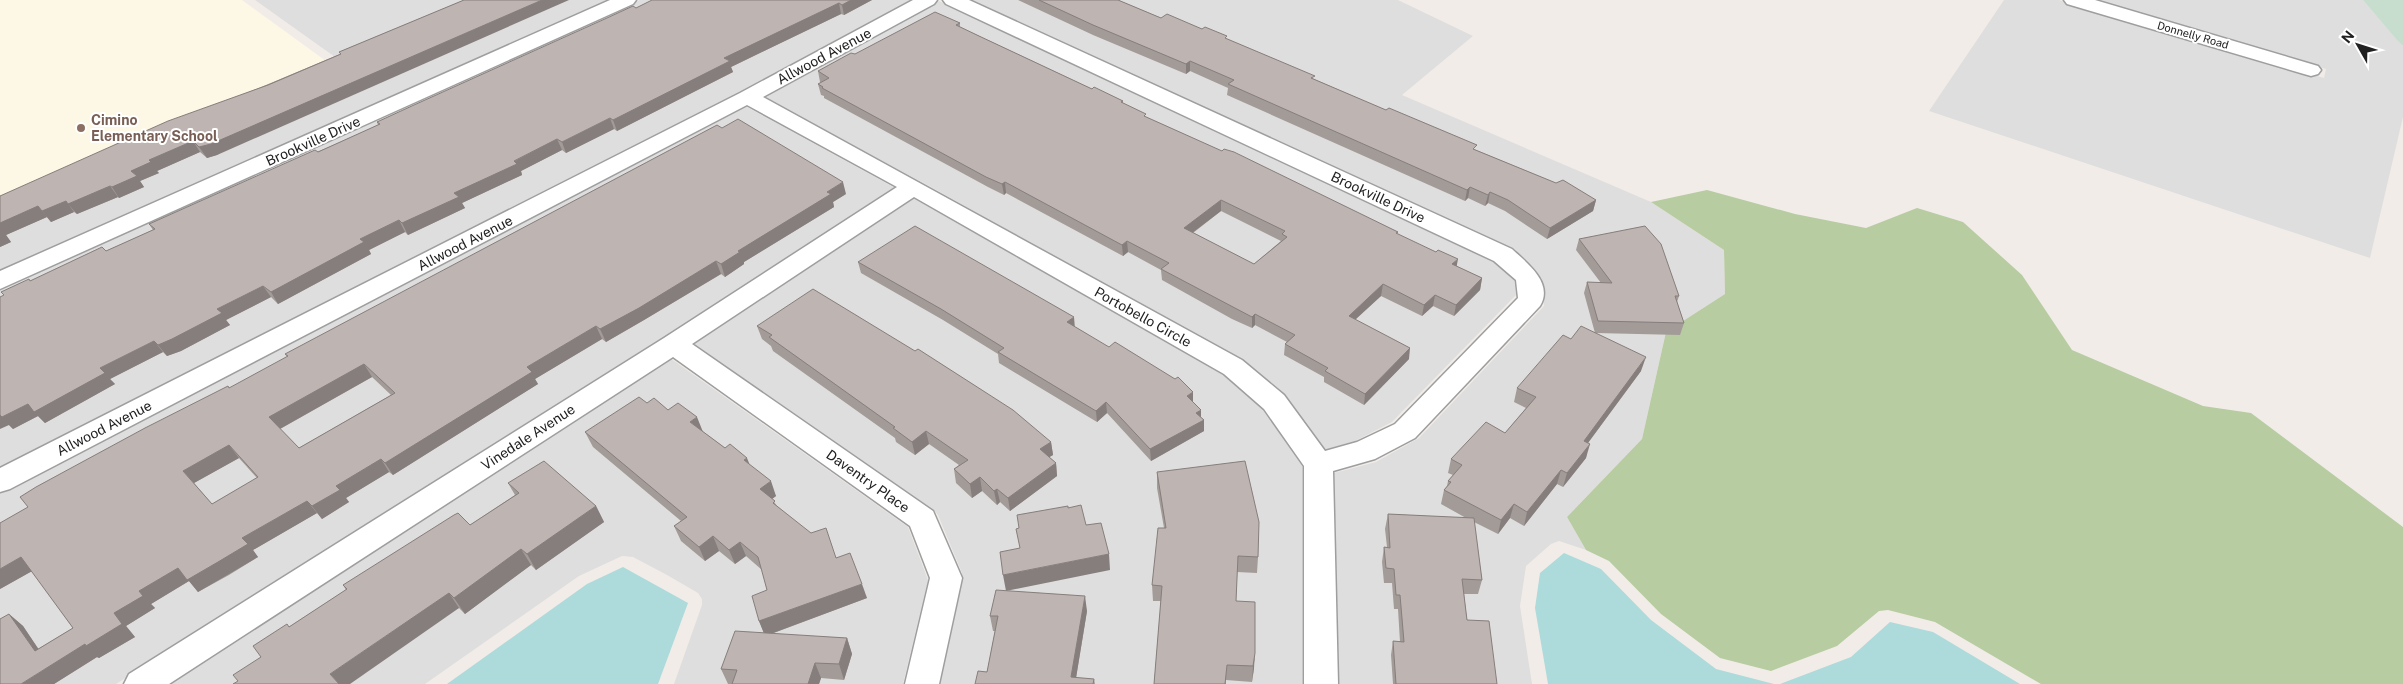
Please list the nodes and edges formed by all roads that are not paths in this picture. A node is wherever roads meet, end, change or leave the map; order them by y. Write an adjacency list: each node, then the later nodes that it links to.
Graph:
1 (626, 0): 8 (street, Brookville Drive)
2 (927, 0): 6 (street, Allwood Avenue)
3 (953, 0): 10 (street, Brookville Drive)
4 (2074, 0): 5 (street, Donnelly Road)
5 (2312, 70)
6 (747, 98): 7 (street, Portobello Circle); 11 (street, Allwood Avenue)
7 (913, 187): 9 (street, Vinedale Avenue); 10 (street, Portobello Circle)
8 (0, 282)
9 (673, 344): 12 (street, Vinedale Avenue); 13 (street, Daventry Place)
10 (1318, 464): 14 (street)
11 (0, 482)
12 (141, 684)
13 (922, 684)
14 (1321, 684)

